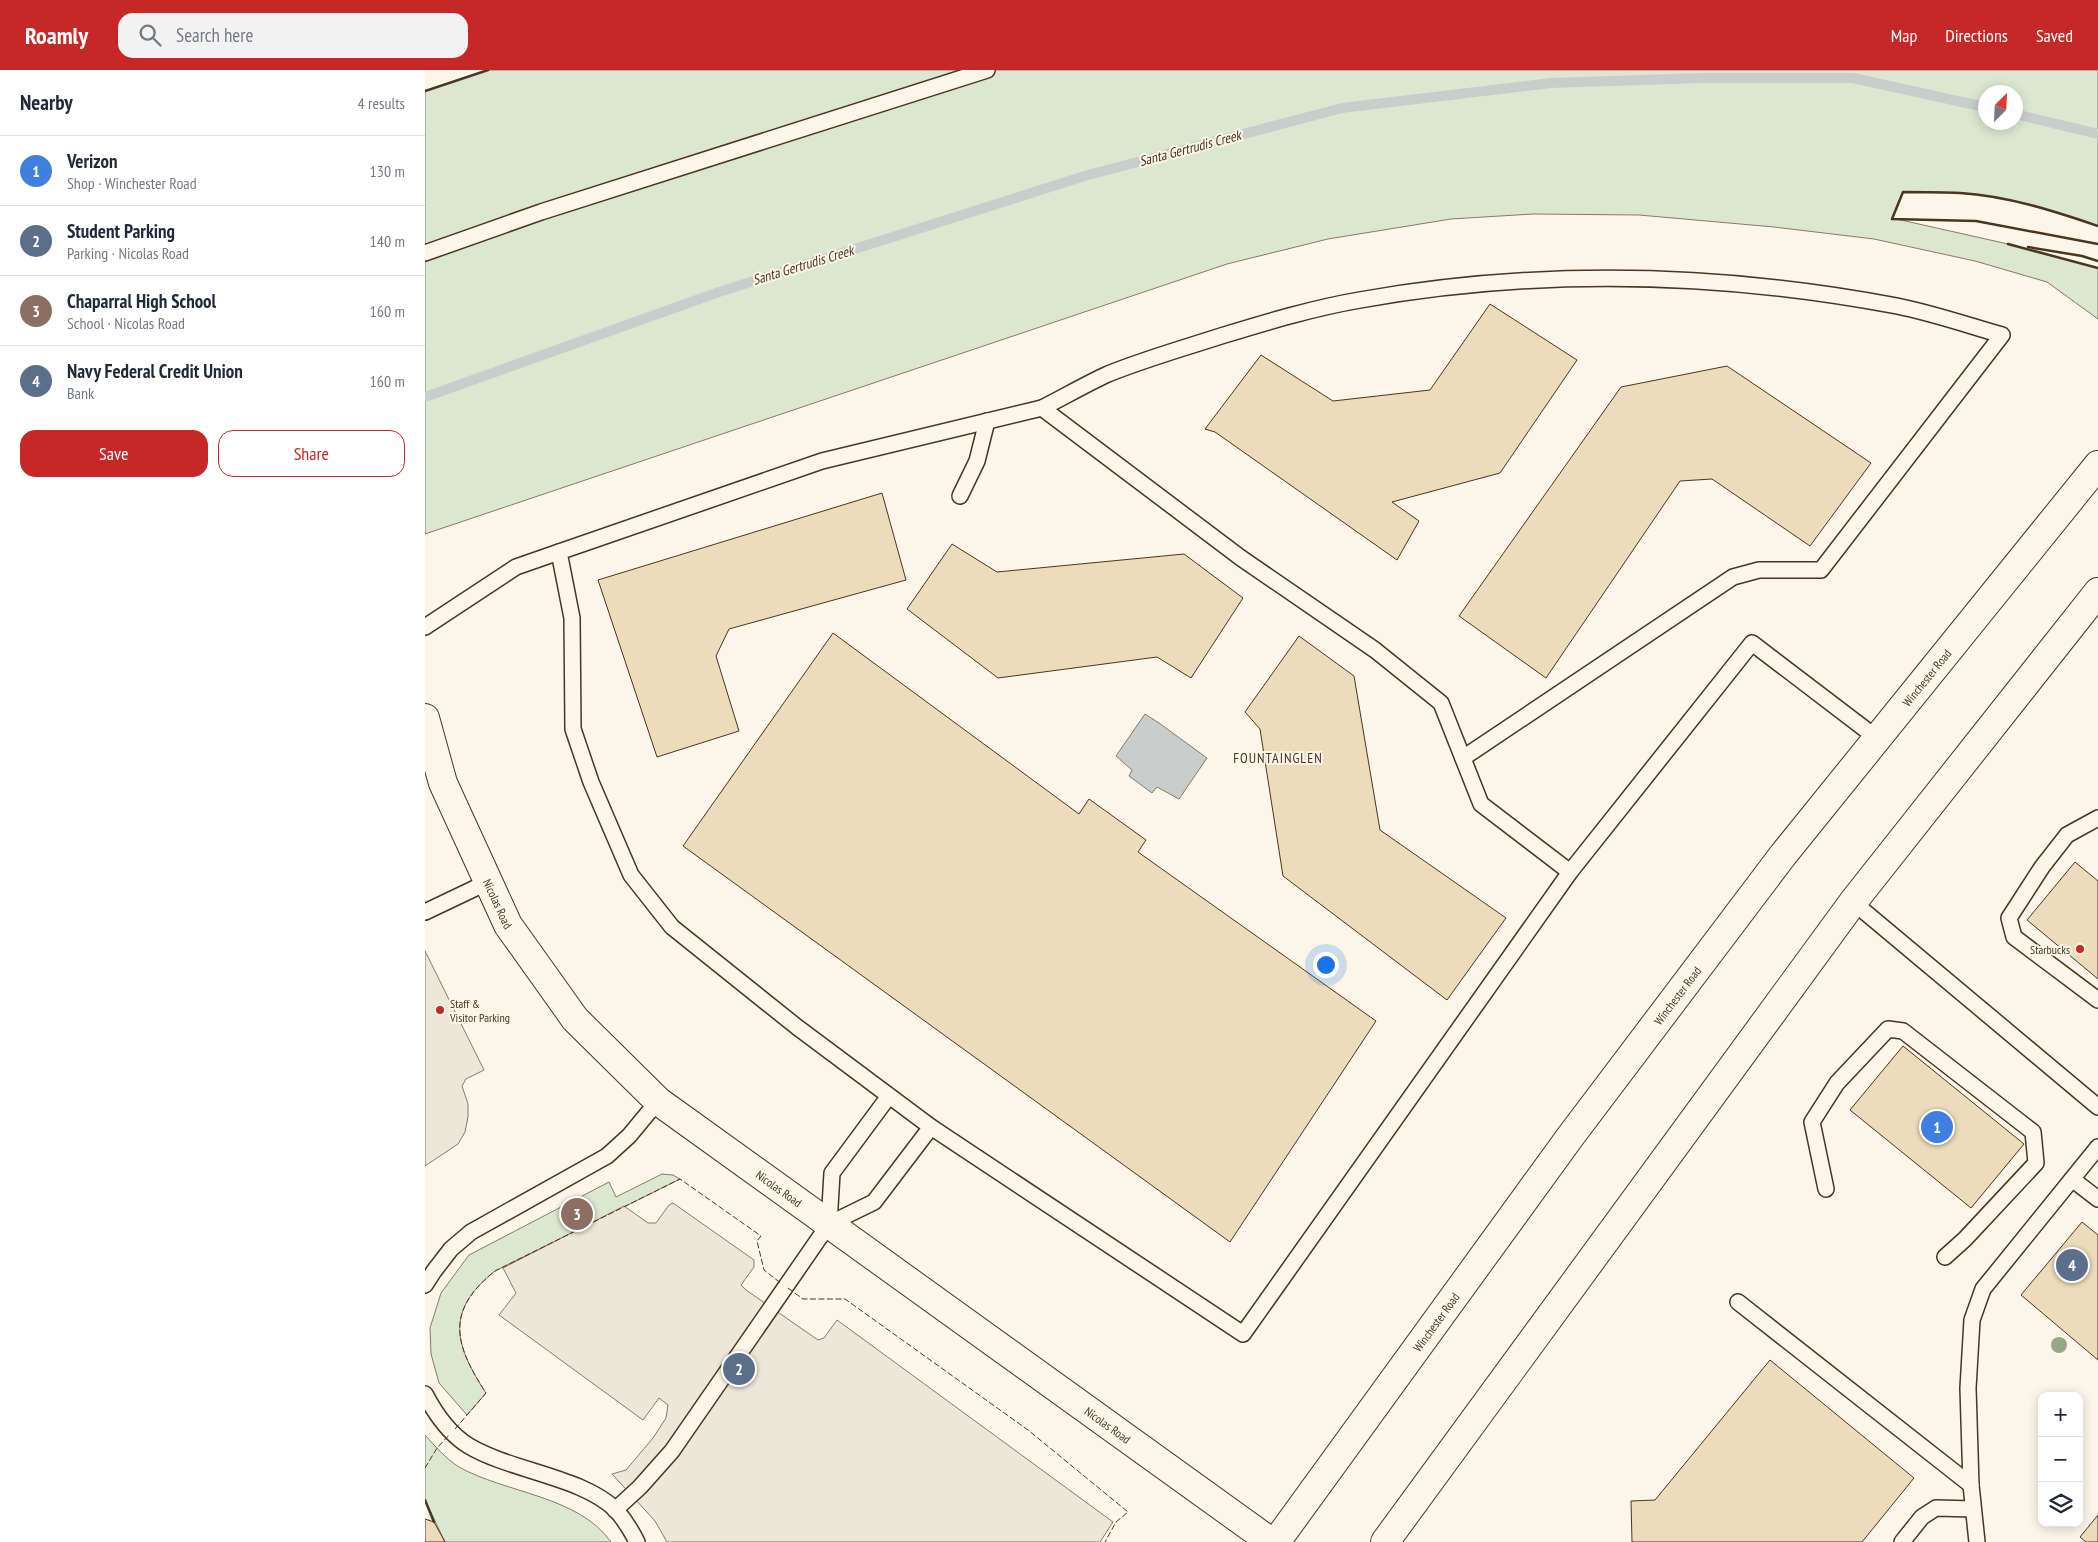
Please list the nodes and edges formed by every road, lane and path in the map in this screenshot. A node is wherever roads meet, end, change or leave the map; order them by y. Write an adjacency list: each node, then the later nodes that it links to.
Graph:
1 (987, 70): 2 (lane)
2 (425, 253)
3 (1042, 408): 4 (lane); 12 (lane); 12 (lane)
4 (987, 421): 6 (lane); 7 (lane)
5 (2098, 465): 11 (main road, Winchester Road)
6 (960, 496)
7 (559, 552): 9 (lane); 19 (lane)
8 (2098, 592): 16 (main road)
9 (425, 627)
10 (425, 718): 15 (main road, Nicolas Road)
11 (1878, 739): 14 (lane); 37 (main road, Winchester Road)
12 (1463, 758): 14 (lane)
13 (2098, 818): 18 (lane)
14 (1570, 872): 22 (lane)
15 (488, 882): 17 (lane); 20 (main road, Nicolas Road)
16 (1853, 902): 21 (lane); 38 (main road)
17 (425, 912)
18 (2098, 1000)
19 (889, 1096): 22 (lane); 27 (lane)
20 (658, 1101): 27 (main road, Nicolas Road); 29 (lane)
21 (2098, 1107)
22 (931, 1127): 27 (lane)
23 (2098, 1147): 24 (lane)
24 (2072, 1179): 26 (lane); 32 (lane)
25 (1826, 1189): 28 (lane)
26 (2098, 1200)
27 (829, 1224): 34 (lane); 36 (main road, Nicolas Road)
28 (1945, 1257)
29 (425, 1285)
30 (1737, 1302): 32 (lane)
31 (425, 1394): 34 (lane)
32 (1971, 1485): 33 (lane)
33 (1973, 1509): 39 (lane); 40 (lane)
34 (615, 1510): 35 (lane)
35 (637, 1542)
36 (1271, 1542)
37 (1276, 1542)
38 (1385, 1542)
39 (1902, 1542)
40 (1977, 1542)

